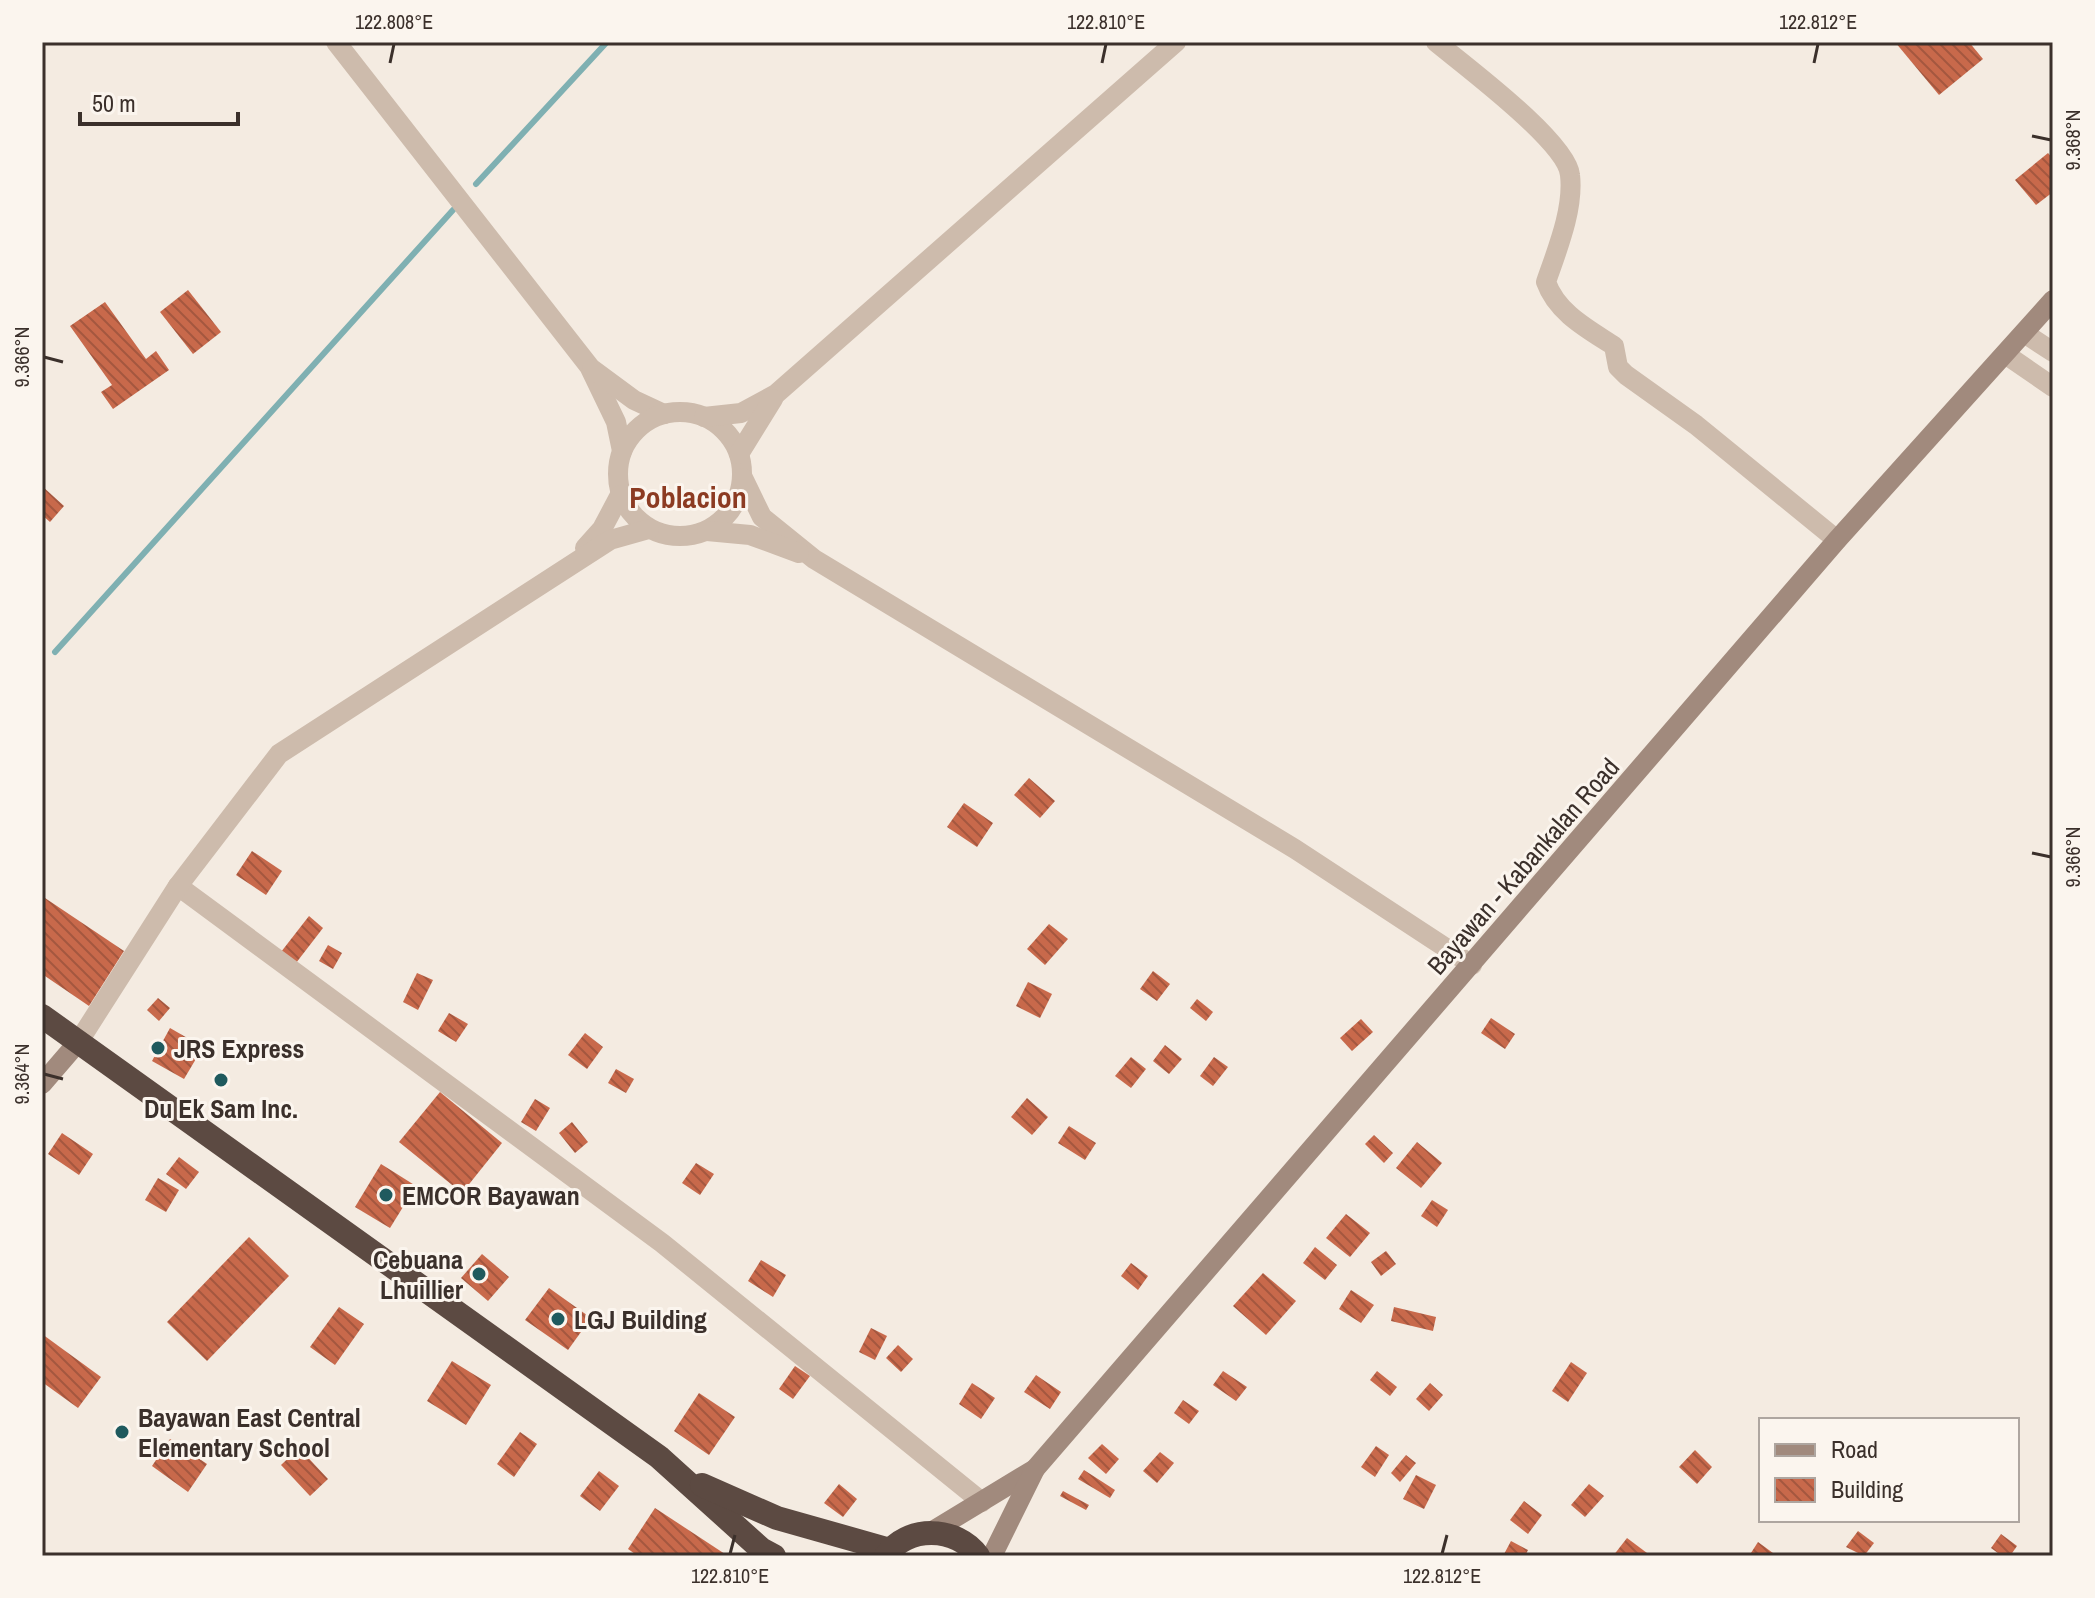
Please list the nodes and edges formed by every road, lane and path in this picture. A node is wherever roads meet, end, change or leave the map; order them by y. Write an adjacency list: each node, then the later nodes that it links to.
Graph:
1 (336, 42): 8 (street)
2 (1176, 42): 10 (street)
3 (1436, 42): 19 (street)
4 (2053, 300): 5 (main road, Bayawan - Kabankalan Road)
5 (2024, 333): 6 (street); 7 (main road, Bayawan - Kabankalan Road)
6 (2053, 352)
7 (2005, 354): 9 (street); 19 (main road, Bayawan - Kabankalan Road)
8 (589, 366): 11 (street); 13 (street)
9 (2053, 387)
10 (776, 394): 12 (street); 14 (street)
11 (664, 414): 12 (street); 13 (street)
12 (704, 417): 14 (street)
13 (622, 451): 16 (street)
14 (739, 454): 15 (street)
15 (743, 478): 18 (street); 20 (street)
16 (620, 495): 17 (street); 21 (street)
17 (649, 529): 18 (street); 21 (street)
18 (707, 531): 20 (street)
19 (1837, 540): 23 (main road, Bayawan - Kabankalan Road)
20 (814, 559): 23 (street)
21 (569, 565): 22 (street)
22 (178, 886): 25 (street); 29 (street)
23 (1472, 965): 27 (main road, Bayawan - Kabankalan Road)
24 (42, 1016): 25 (highway)
25 (79, 1041): 26 (main road); 28 (highway)
26 (42, 1084)
27 (1035, 1469): 29 (main road, Bayawan - Kabankalan Road); 34 (main road, Bayawan - Kabankalan Road)
28 (686, 1478): 31 (highway); 32 (highway)
29 (982, 1502): 30 (main road, Bayawan - Kabankalan Road)
30 (931, 1532): 31 (highway); 33 (highway)
31 (888, 1553)
32 (774, 1556)
33 (978, 1556)
34 (992, 1556)

